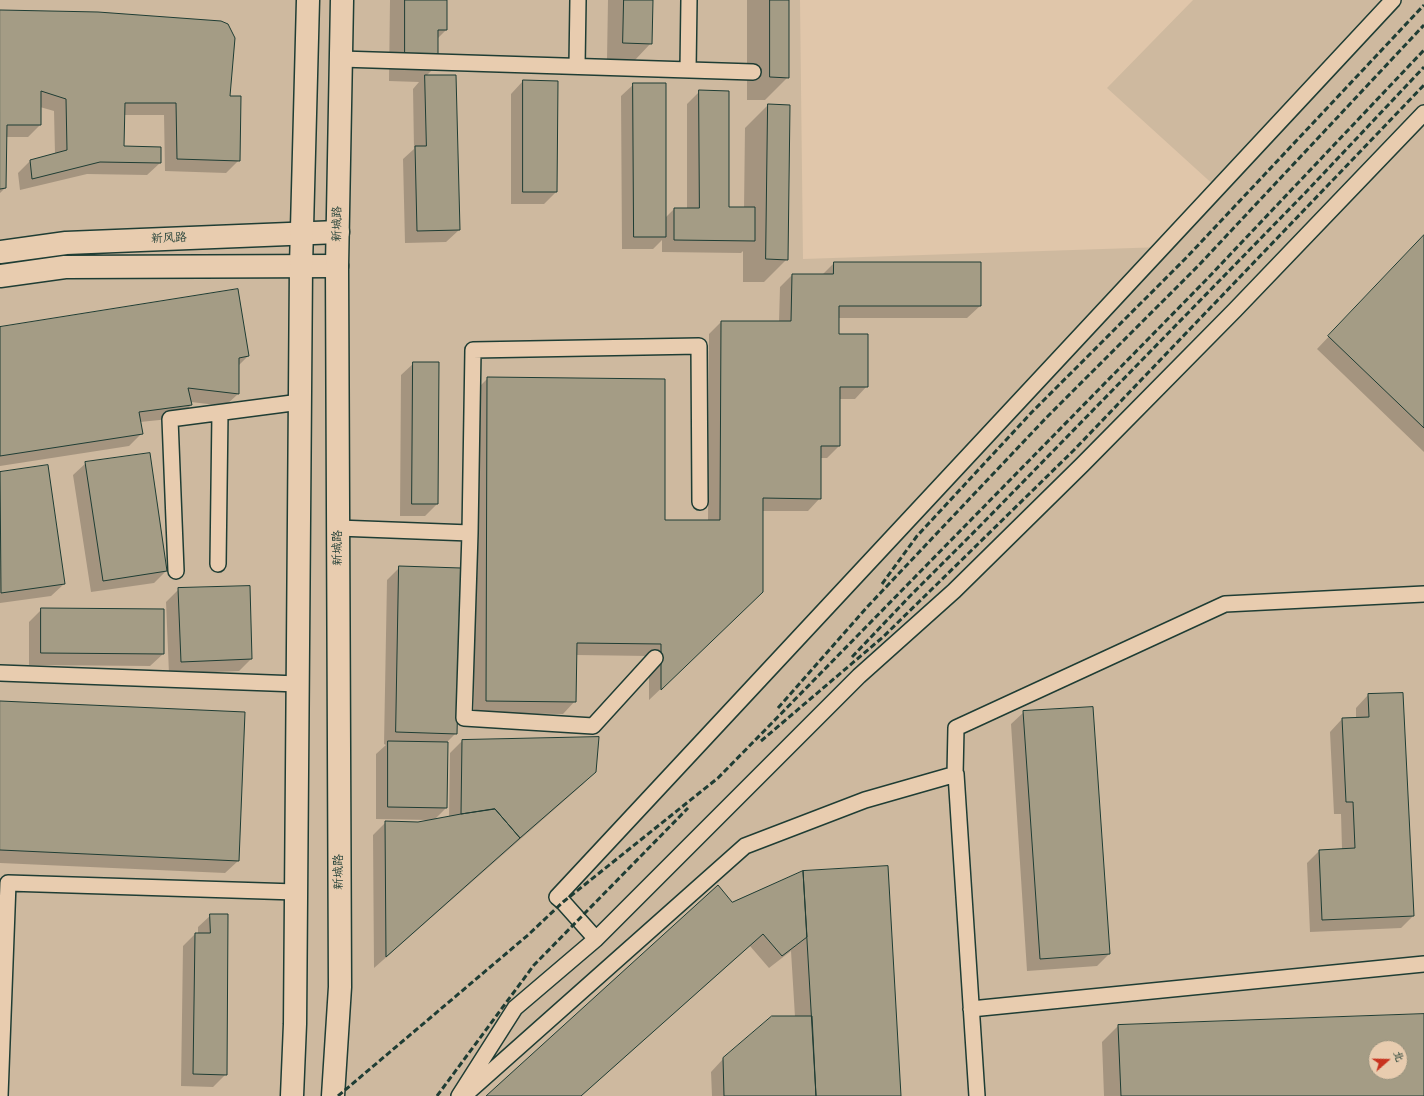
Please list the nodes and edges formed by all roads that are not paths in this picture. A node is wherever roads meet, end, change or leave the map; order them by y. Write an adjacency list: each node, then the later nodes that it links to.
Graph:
1 (308, 0): 12 (main road)
2 (342, 0): 6 (main road, 新城路)
3 (578, 0): 7 (lane)
4 (689, 0): 8 (lane)
5 (1393, 0): 30 (lane)
6 (341, 59): 7 (lane); 11 (main road, 新城路)
7 (578, 66): 8 (lane)
8 (688, 70): 9 (lane)
9 (753, 72)
10 (1424, 113): 30 (lane)
11 (338, 232): 12 (main road, 新风路); 15 (main road, 新城路)
12 (302, 233): 13 (main road, 新风路); 14 (main road)
13 (0, 252)
14 (301, 266): 15 (main road); 16 (main road); 17 (main road)
15 (336, 266): 20 (main road, 新城路)
16 (0, 276)
17 (300, 402): 18 (lane); 27 (main road)
18 (220, 413): 22 (lane); 23 (lane)
19 (700, 502): 21 (lane)
20 (338, 528): 21 (lane); 35 (main road, 新城路)
21 (470, 533): 25 (lane)
22 (218, 564)
23 (176, 571)
24 (1424, 594): 28 (lane)
25 (655, 658)
26 (0, 673): 27 (lane)
27 (298, 684): 29 (main road)
28 (955, 775): 32 (lane); 37 (lane)
29 (296, 892): 33 (lane); 34 (main road)
30 (596, 939): 36 (lane)
31 (1424, 964): 32 (lane)
32 (971, 1009): 38 (lane)
33 (0, 1096)
34 (292, 1096)
35 (333, 1096)
36 (458, 1096)
37 (463, 1096)
38 (977, 1096)

